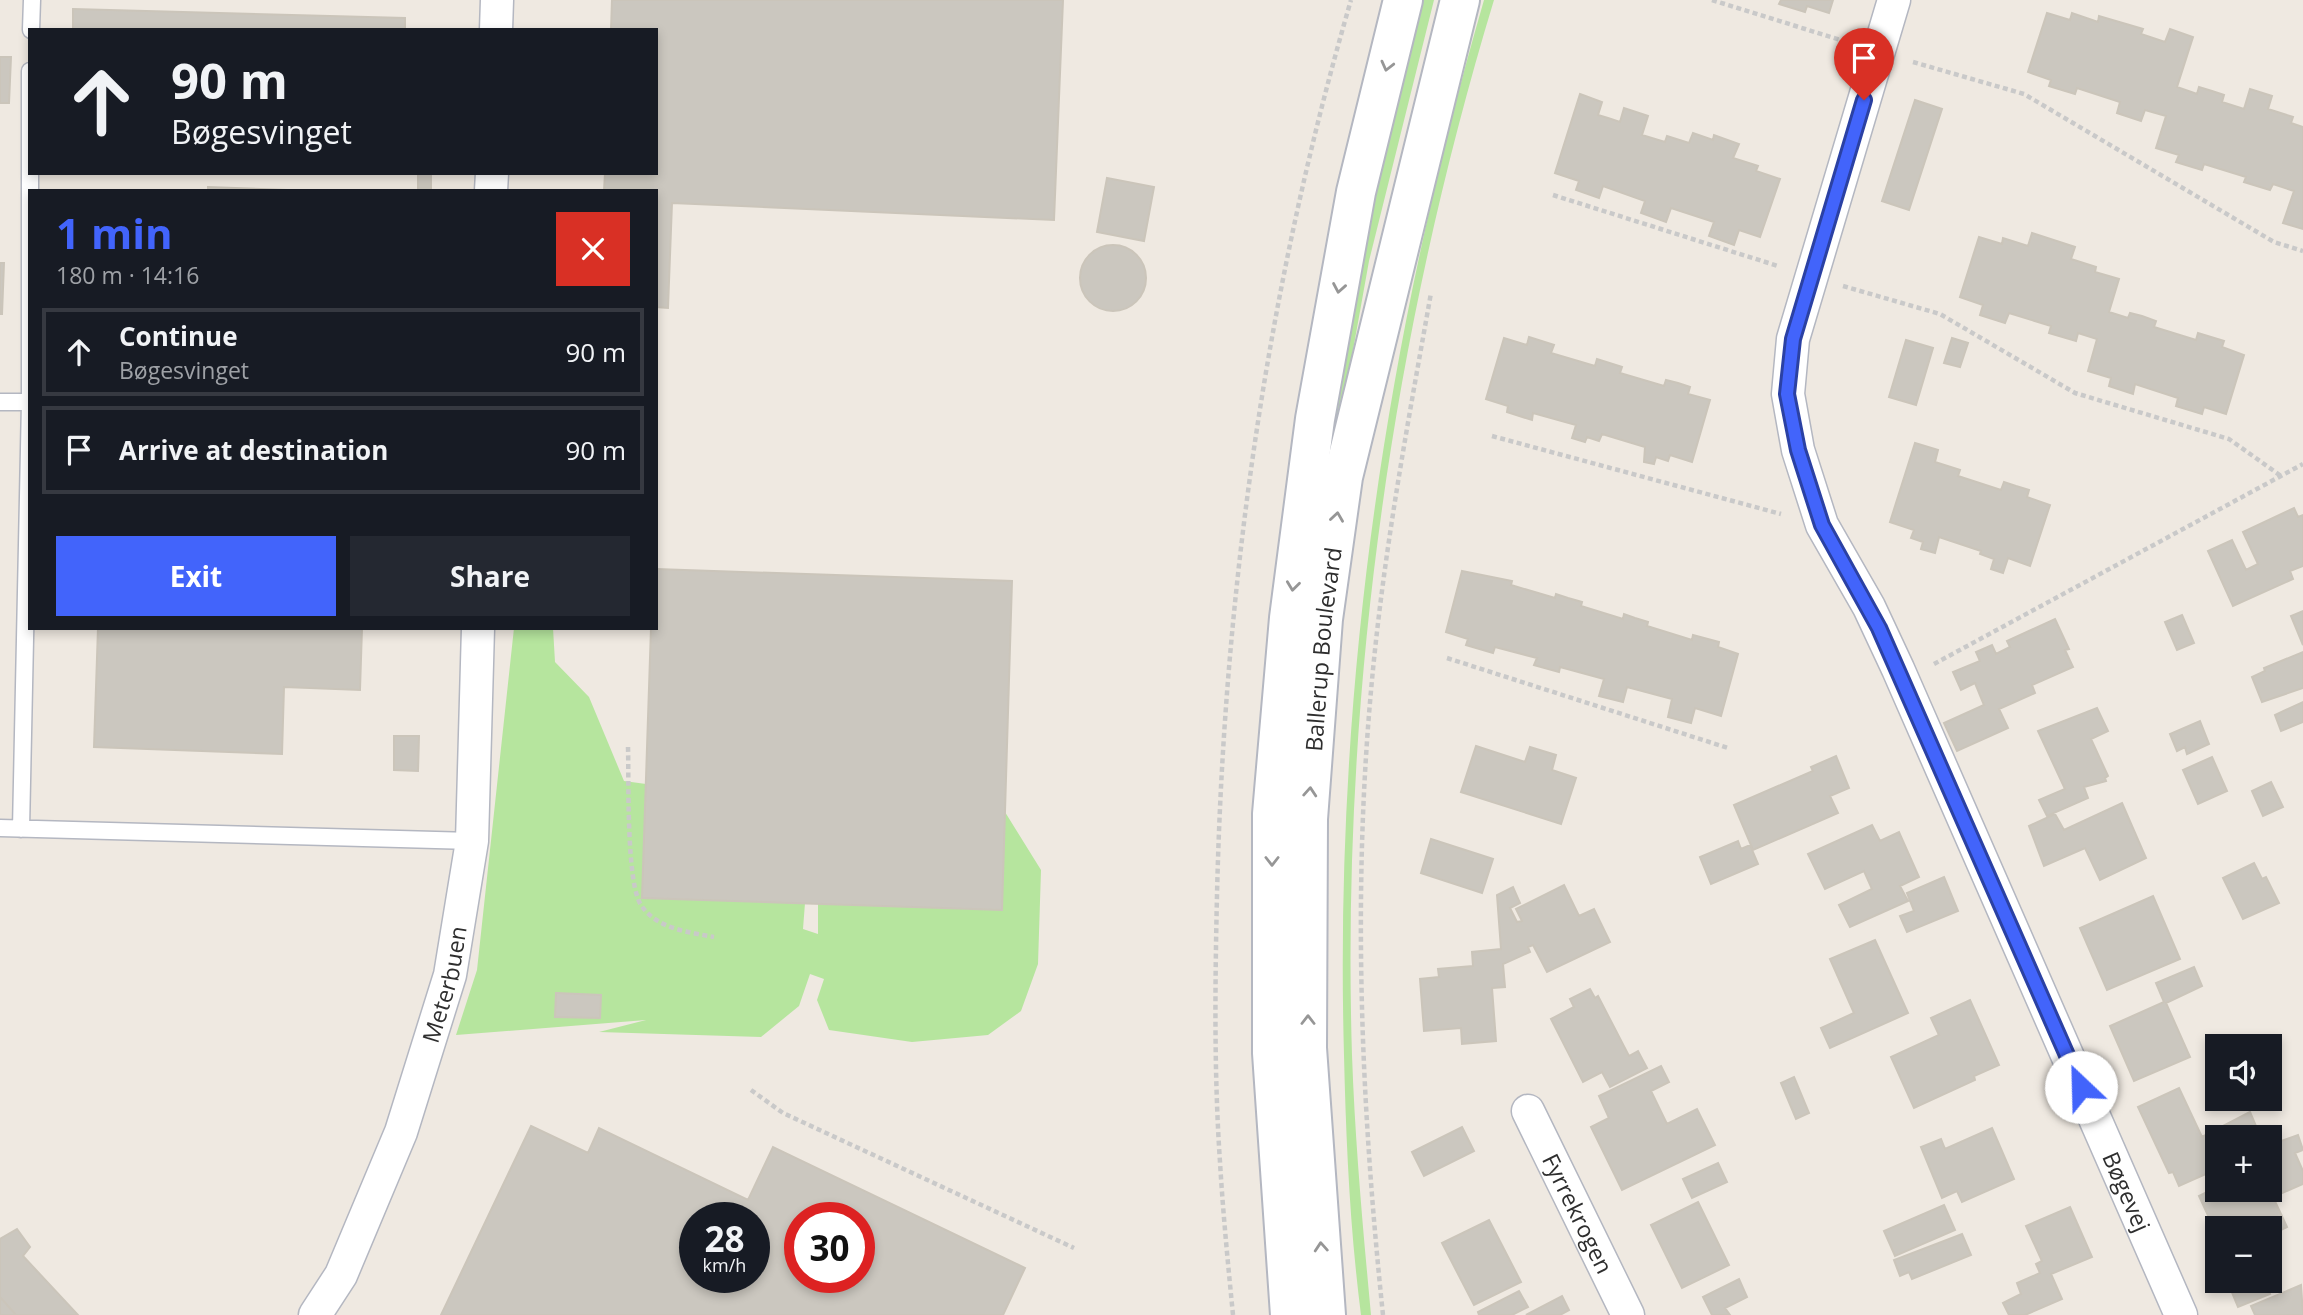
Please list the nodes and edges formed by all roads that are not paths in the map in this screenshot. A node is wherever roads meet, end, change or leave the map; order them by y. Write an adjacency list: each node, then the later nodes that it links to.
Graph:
1 (32, 0): 6 (lane)
2 (497, 0): 7 (street)
3 (1403, 0): 17 (street, Ballerup Boulevard, one-way to 17)
4 (1460, 0): 18 (street, Ballerup Boulevard, one-way to 4)
5 (1894, 0): 20 (street, Bøgevej)
6 (31, 28)
7 (496, 28)
8 (0, 402): 9 (lane)
9 (28, 402)
10 (28, 497): 13 (lane)
11 (478, 630): 14 (street, Meterbuen)
12 (0, 828): 13 (lane)
13 (21, 829): 14 (lane)
14 (472, 841): 16 (street, Meterbuen)
15 (1528, 1111): 19 (street, Fyrrekrogen)
16 (315, 1315)
17 (1290, 1315)
18 (1325, 1315)
19 (1628, 1315)
20 (2181, 1315)

